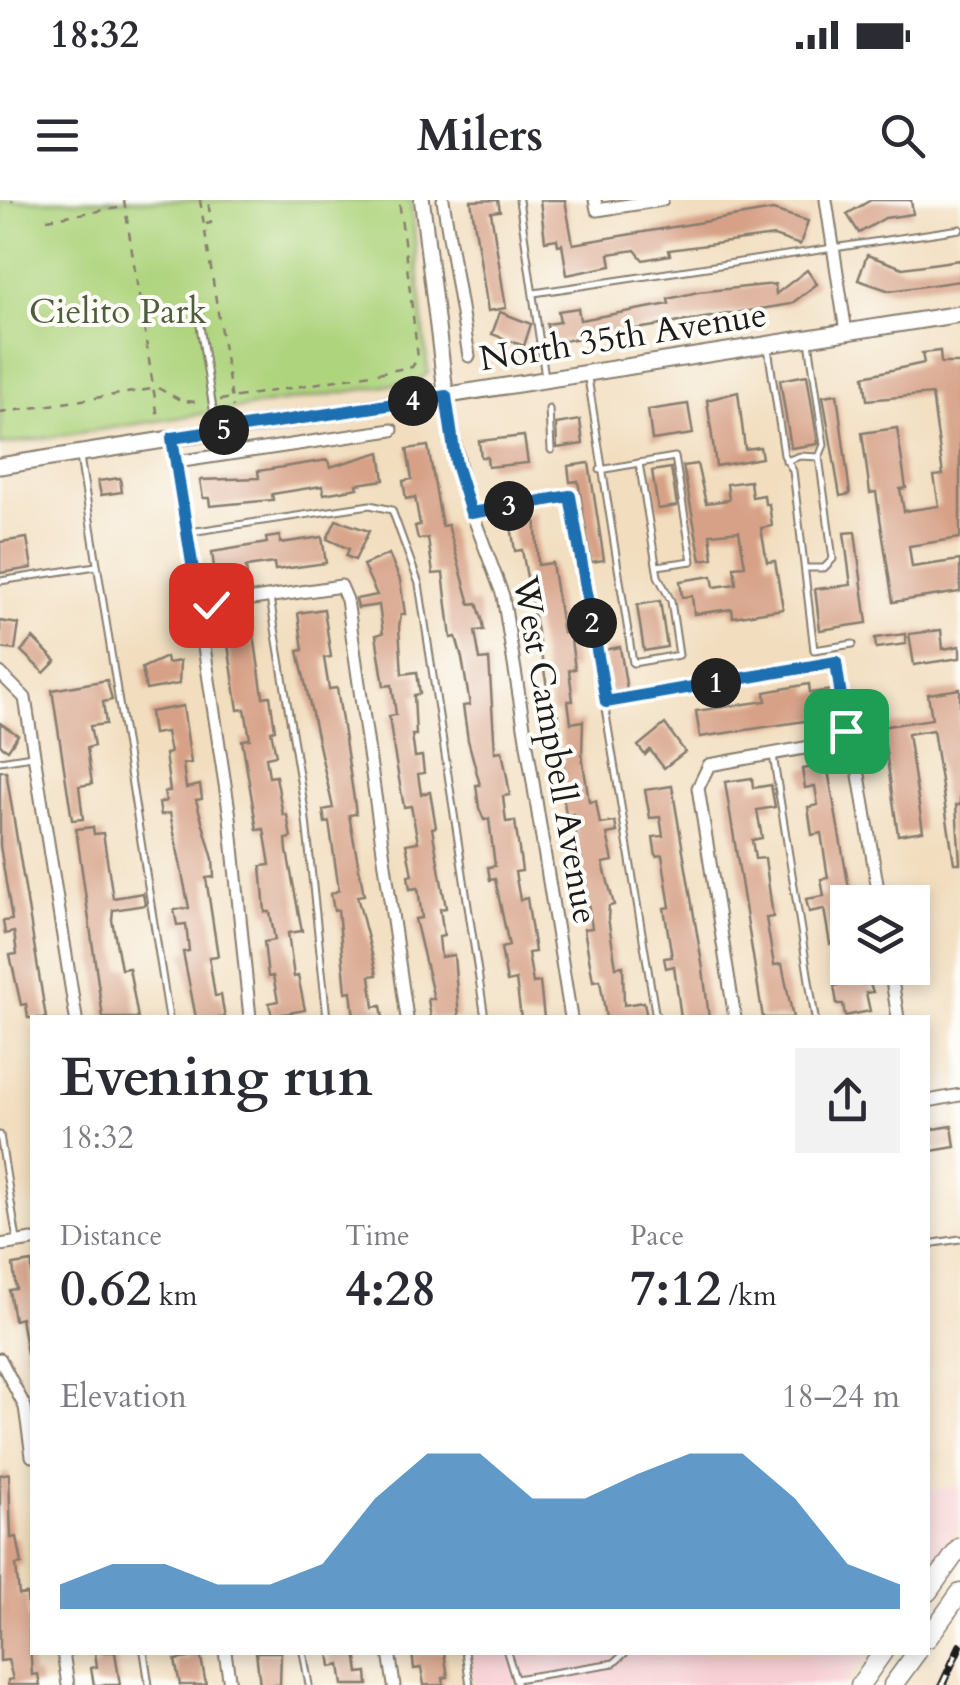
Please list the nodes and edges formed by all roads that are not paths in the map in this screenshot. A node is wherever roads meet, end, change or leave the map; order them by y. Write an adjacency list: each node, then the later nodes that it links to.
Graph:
1 (422, 200): 18 (street, West Campbell Avenue)
2 (443, 200): 15 (street)
3 (519, 200): 9 (lane)
4 (662, 200): 6 (street)
5 (826, 200): 8 (street)
6 (596, 205)
7 (960, 230): 8 (lane)
8 (834, 249): 9 (lane); 12 (street)
9 (534, 293): 17 (lane)
10 (197, 307): 21 (lane)
11 (960, 314): 12 (main road, North 35th Avenue)
12 (846, 332): 13 (main road, North 35th Avenue)
13 (808, 338): 14 (main road, North 35th Avenue); 25 (lane)
14 (768, 344): 16 (main road, North 35th Avenue); 26 (lane)
15 (469, 356)
16 (587, 373): 17 (main road, North 35th Avenue); 30 (lane)
17 (545, 380): 18 (main road, North 35th Avenue)
18 (446, 396): 21 (main road, North 35th Avenue); 31 (street, West Campbell Avenue)
19 (549, 409): 23 (lane)
20 (392, 430): 27 (street)
21 (217, 431): 22 (main road, North 35th Avenue)
22 (172, 438): 24 (main road, North 35th Avenue); 27 (street)
23 (550, 450)
24 (80, 453): 29 (main road, North 35th Avenue); 33 (lane)
25 (819, 457): 26 (lane); 35 (lane)
26 (786, 461): 35 (lane)
27 (176, 462): 32 (street)
28 (639, 463): 30 (lane); 34 (lane); 34 (lane)
29 (0, 466)
30 (600, 470): 34 (lane)
31 (471, 513): 41 (lane); 54 (street, West Campbell Avenue)
32 (187, 533): 38 (street); 53 (lane)
33 (96, 566): 36 (lane); 49 (lane)
34 (656, 566)
35 (807, 568): 39 (lane)
36 (0, 581)
37 (270, 595): 38 (street); 51 (lane); 52 (street)
38 (199, 607): 50 (street)
39 (853, 644)
40 (0, 673): 44 (street)
41 (606, 702): 42 (lane); 55 (lane)
42 (851, 743): 43 (street); 46 (street)
43 (772, 752): 56 (street); 57 (lane)
44 (35, 756): 45 (lane); 48 (street)
45 (0, 761)
46 (877, 885)
47 (893, 985): 58 (street)
48 (76, 1015)
49 (169, 1015)
50 (250, 1015)
51 (328, 1015)
52 (407, 1015)
53 (485, 1015)
54 (571, 1015)
55 (656, 1015)
56 (735, 1015)
57 (815, 1015)
58 (898, 1015)
59 (960, 1095): 60 (street)
60 (930, 1100)
61 (0, 1135): 64 (lane)
62 (960, 1239): 65 (lane)
63 (30, 1240): 64 (street)
64 (18, 1242): 66 (street)
65 (930, 1244)
66 (0, 1245)
67 (0, 1359): 68 (street)
68 (30, 1442)
69 (960, 1547): 70 (highway)
70 (930, 1589)
71 (960, 1593): 72 (highway)
72 (930, 1635)
73 (63, 1655): 84 (street)
74 (144, 1655): 85 (lane)
75 (225, 1655): 86 (street)
76 (304, 1655): 87 (lane)
77 (389, 1655): 88 (street)
78 (465, 1655): 89 (lane)
79 (508, 1655): 83 (lane)
80 (623, 1655): 83 (lane)
81 (881, 1655): 90 (highway)
82 (914, 1655): 91 (highway)
83 (517, 1682)
84 (68, 1685)
85 (149, 1685)
86 (230, 1685)
87 (309, 1685)
88 (394, 1685)
89 (470, 1685)
90 (860, 1685)
91 (893, 1685)

